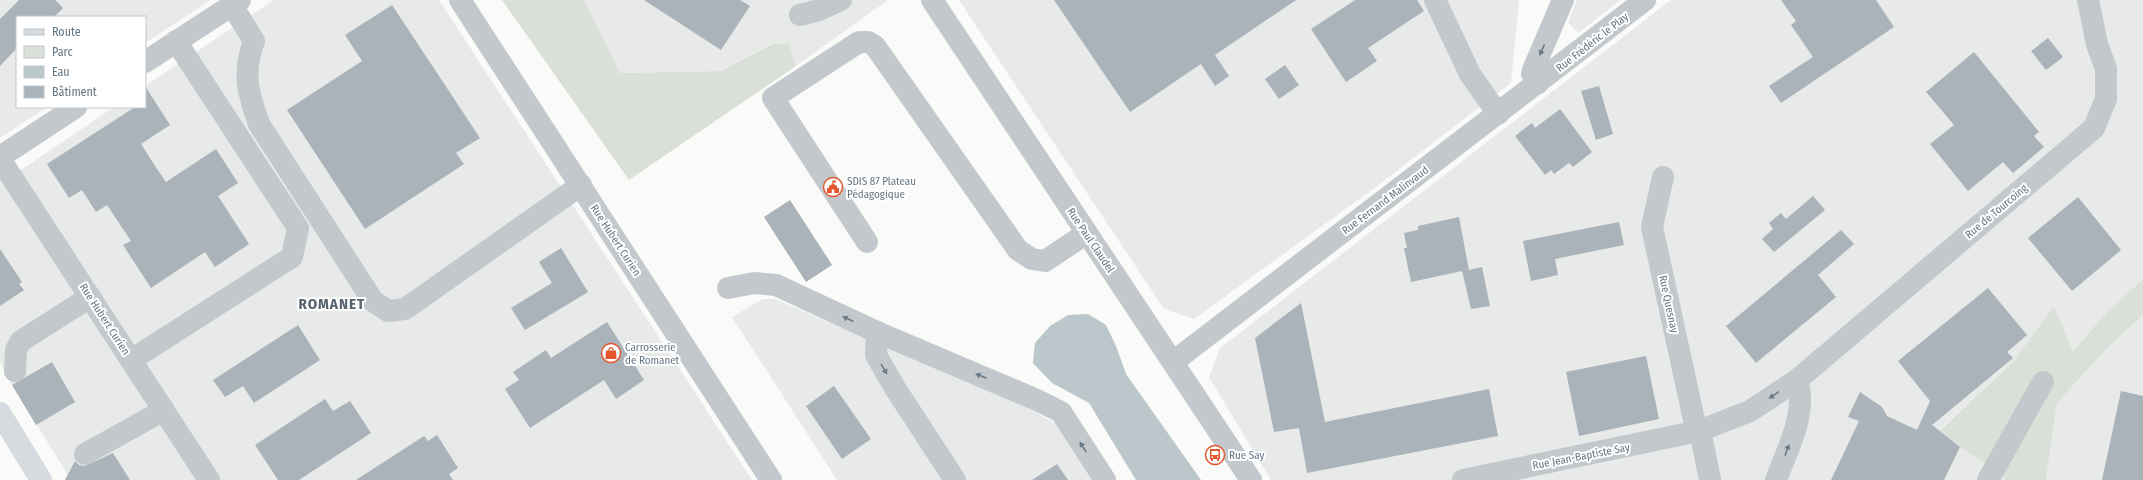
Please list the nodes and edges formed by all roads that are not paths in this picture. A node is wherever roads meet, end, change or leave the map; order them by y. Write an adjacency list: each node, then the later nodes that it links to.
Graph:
1 (460, 0): 18 (street, Rue Hubert Curien)
2 (841, 0): 9 (street)
3 (932, 0): 19 (street, Rue Paul Claudel)
4 (1435, 0): 15 (street)
5 (1645, 0): 11 (street, Rue Frédéric le Play)
6 (2088, 0): 27 (street, Rue de Tourcoing)
7 (236, 3): 10 (street); 18 (street)
8 (1560, 8): 11 (street); 13 (street, one-way to 13)
9 (800, 15)
10 (176, 42): 12 (street); 24 (street)
11 (1572, 58): 13 (street, Rue Frédéric le Play)
12 (146, 61)
13 (1538, 83): 15 (street, Rue Fernand Malinvaud)
14 (75, 108): 16 (street, Rue Hubert Curien)
15 (1498, 114): 25 (street, Rue Fernand Malinvaud)
16 (0, 158): 22 (street, Rue Hubert Curien)
17 (1663, 176): 31 (street, Rue Quesnay)
18 (581, 185): 35 (street, Rue Hubert Curien)
19 (1087, 234): 20 (street); 25 (street, Rue Paul Claudel)
20 (867, 242)
21 (728, 288): 23 (street, one-way to 21)
22 (90, 297): 24 (street, Rue Hubert Curien); 26 (street)
23 (876, 332): 36 (street, one-way to 36); 37 (street, one-way to 23)
24 (131, 360): 29 (street, Rue Hubert Curien)
25 (1173, 362): 38 (street, Rue Paul Claudel)
26 (15, 371)
27 (1797, 380): 31 (street, Rue de Tourcoing, one-way to 31); 41 (street, one-way to 27)
28 (2043, 382): 42 (street)
29 (164, 410): 32 (street); 34 (street, Rue Hubert Curien)
30 (0, 413): 33 (main road)
31 (1699, 431): 39 (street, Rue Jean-Baptiste Say); 40 (street)
32 (85, 454)
33 (40, 480)
34 (209, 480)
35 (771, 480)
36 (955, 480)
37 (1105, 480)
38 (1251, 480)
39 (1463, 480)
40 (1710, 480)
41 (1776, 480)
42 (1988, 480)

